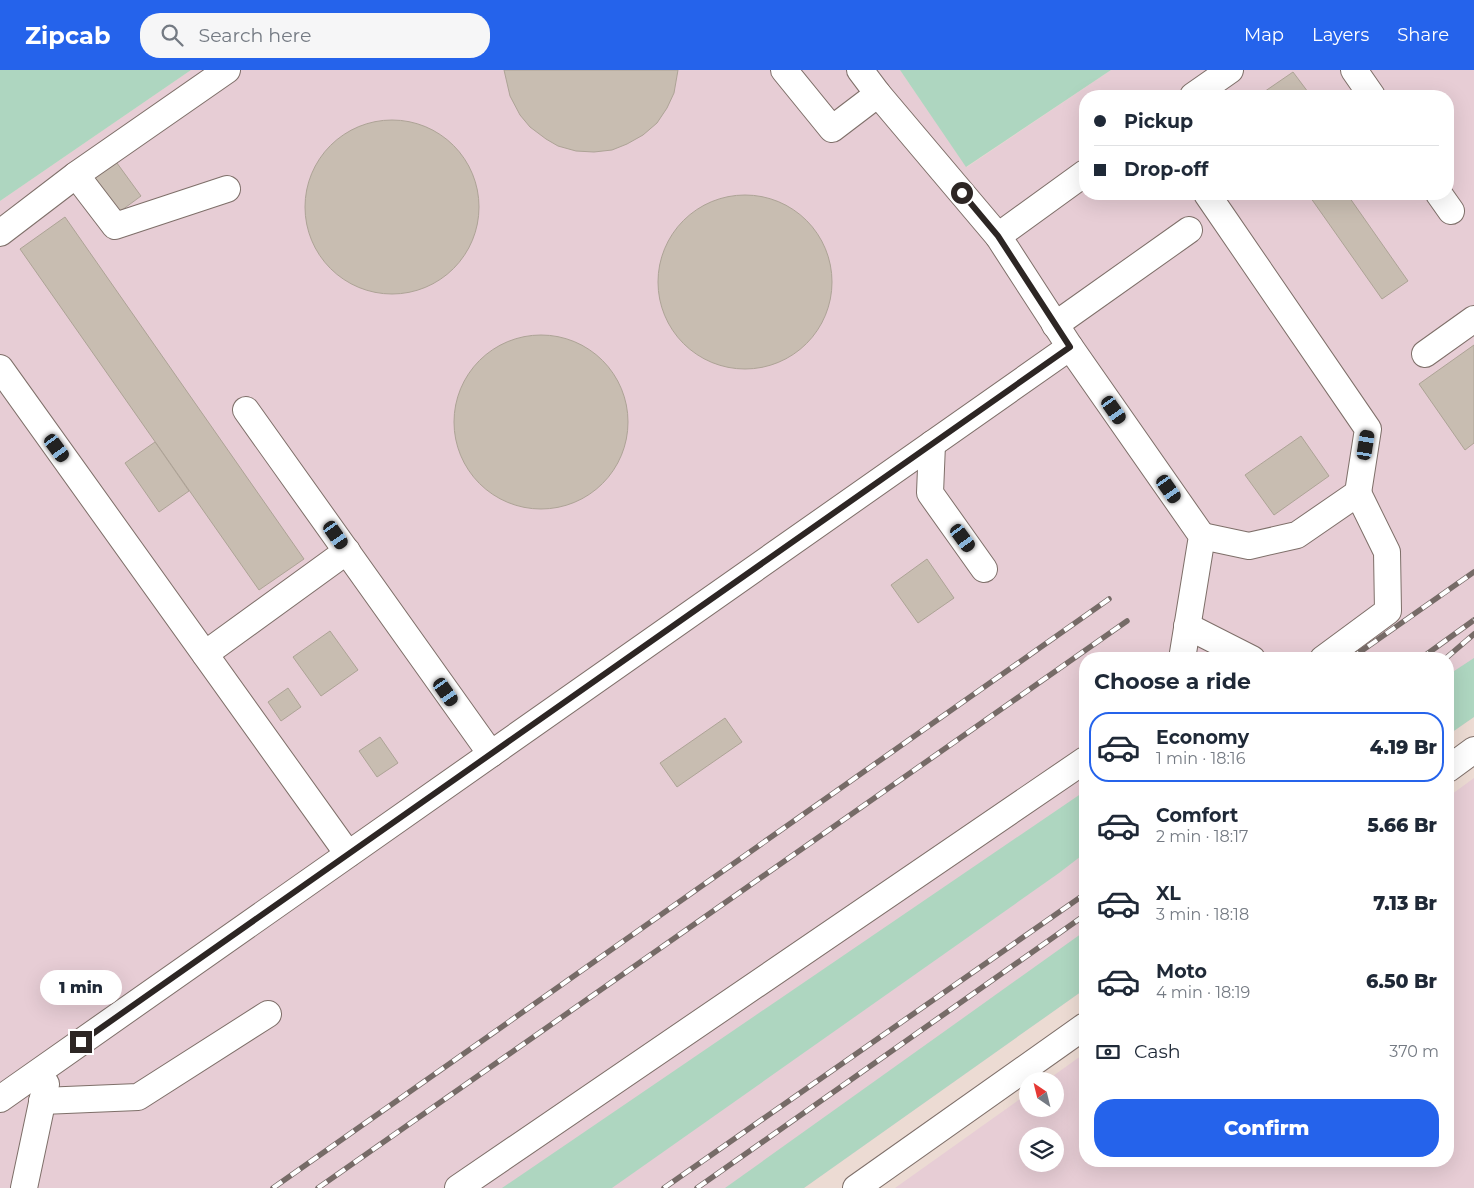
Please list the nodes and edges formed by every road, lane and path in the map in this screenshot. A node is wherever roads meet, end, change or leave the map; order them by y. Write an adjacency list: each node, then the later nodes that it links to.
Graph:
1 (227, 70): 9 (street)
2 (784, 70): 8 (street)
3 (860, 70): 8 (street)
4 (1230, 70): 6 (street)
5 (1354, 70): 7 (street)
6 (1202, 90)
7 (1368, 90)
8 (878, 94): 15 (street)
9 (76, 175): 11 (street); 14 (street)
10 (1079, 177): 15 (street)
11 (227, 189)
12 (1211, 200): 23 (street)
13 (1189, 230): 17 (street)
14 (0, 233)
15 (998, 236): 17 (street)
16 (1474, 319): 19 (street)
17 (1055, 325): 18 (street)
18 (1070, 347): 22 (street); 24 (street)
19 (1425, 354)
20 (0, 368): 31 (street)
21 (246, 410): 25 (street)
22 (932, 444): 26 (street); 33 (street)
23 (1358, 493): 24 (street); 30 (street)
24 (1202, 536): 27 (street)
25 (347, 551): 31 (street); 33 (street)
26 (984, 569)
27 (1187, 626): 28 (street); 29 (street)
28 (1183, 652)
29 (1238, 652)
30 (1332, 652)
31 (205, 654): 36 (street)
32 (1474, 750): 35 (street)
33 (490, 754): 36 (street)
34 (1079, 764): 43 (street)
35 (1454, 765)
36 (348, 854): 39 (street)
37 (268, 1014): 41 (street)
38 (1079, 1030): 44 (street)
39 (50, 1064): 40 (street); 41 (street)
40 (0, 1099)
41 (42, 1100): 42 (street)
42 (24, 1188)
43 (458, 1188)
44 (856, 1188)

